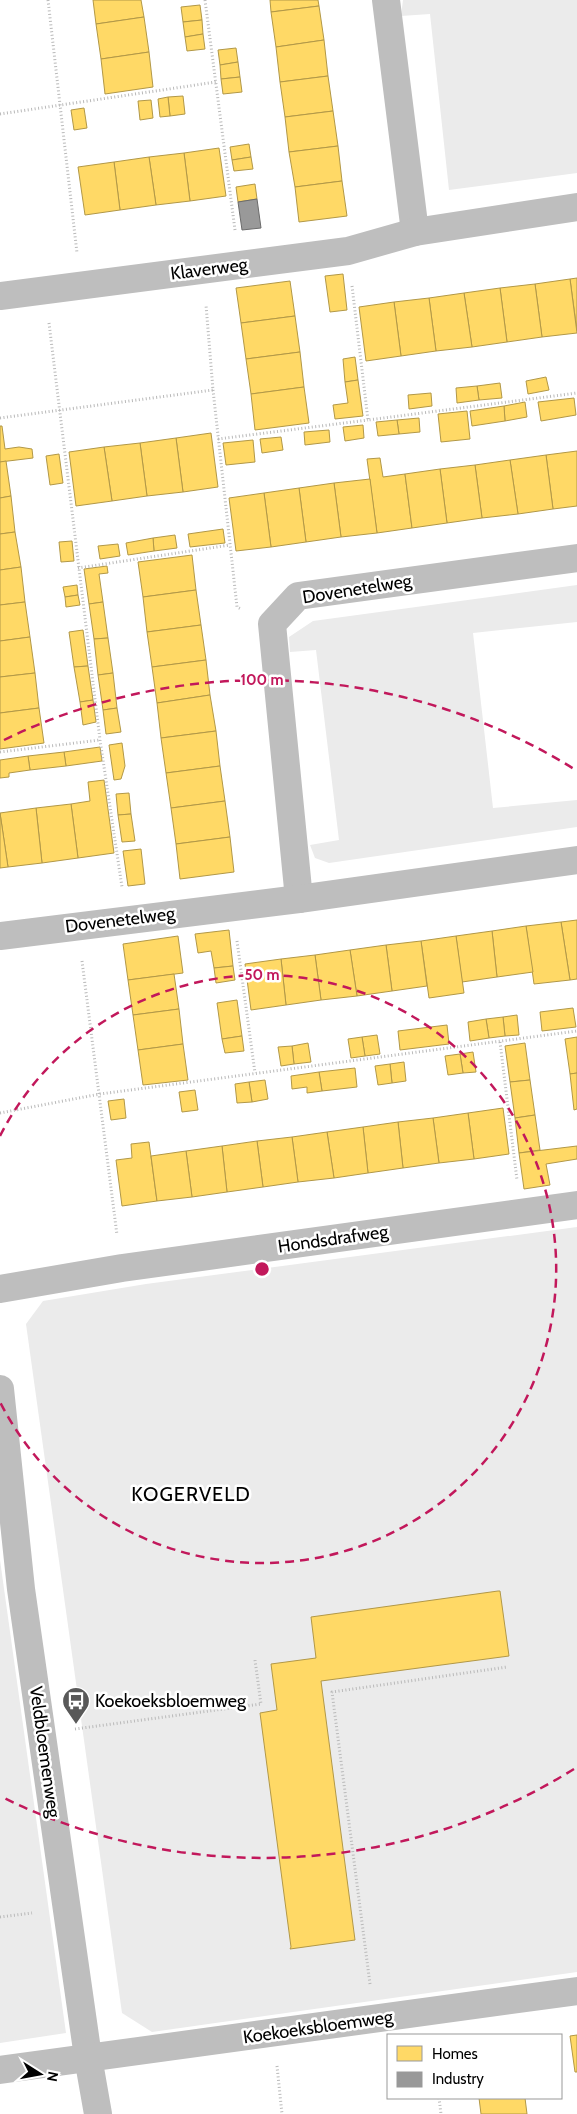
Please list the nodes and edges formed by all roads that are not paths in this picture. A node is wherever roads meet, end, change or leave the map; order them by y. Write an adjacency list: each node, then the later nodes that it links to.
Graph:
1 (386, 0): 3 (street)
2 (577, 208): 3 (street, Klaverweg)
3 (415, 232): 4 (street, Klaverweg)
4 (0, 296)
5 (577, 558): 7 (street, Dovenetelweg)
6 (577, 860): 7 (street, Dovenetelweg)
7 (299, 899): 8 (street, Dovenetelweg)
8 (0, 936)
9 (577, 1205): 10 (street, Hondsdrafweg)
10 (0, 1289)
11 (0, 1389): 13 (street, Veldbloemenweg)
12 (577, 1991): 13 (street, Koekoeksbloemweg)
13 (88, 2057): 14 (street, Koekoeksbloemweg); 15 (street, Veldbloemenweg)
14 (0, 2070)
15 (98, 2114)

